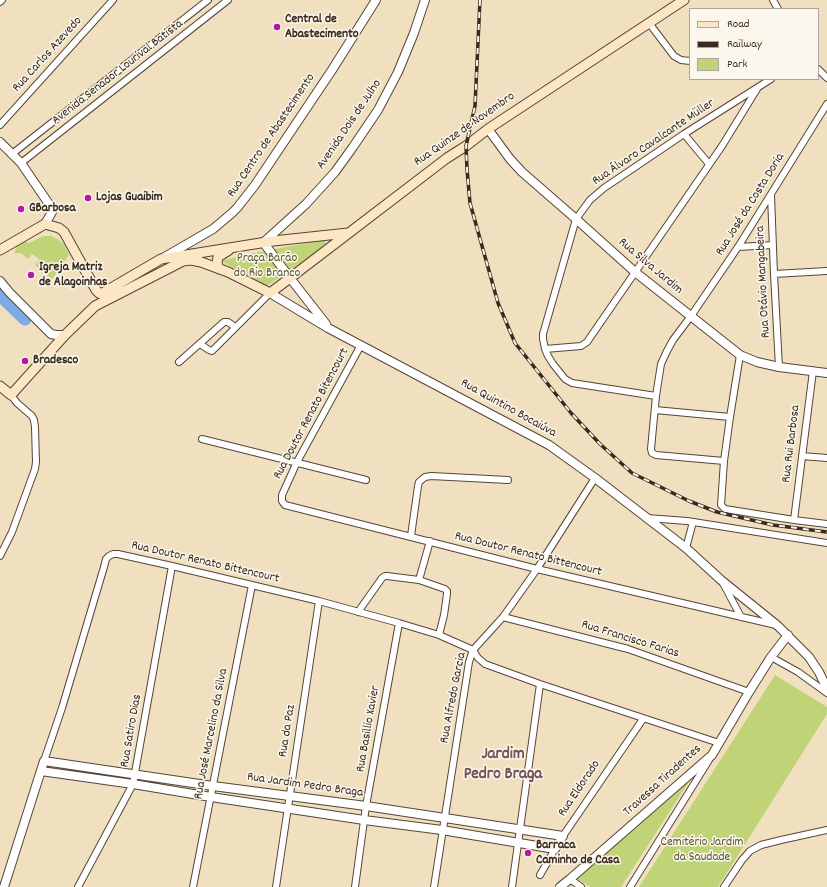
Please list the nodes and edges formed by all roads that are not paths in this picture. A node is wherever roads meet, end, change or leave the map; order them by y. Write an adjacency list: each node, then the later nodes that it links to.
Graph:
1 (2, 0): 8 (street)
2 (113, 0): 16 (street, Rua Carlos Azevedo)
3 (208, 0): 20 (street, Avenida Senador Lourival Batista)
4 (228, 0): 21 (street, Avenida Senador Lourival Batista)
5 (376, 0): 33 (street, Rua Centro de Abastecimento)
6 (424, 0): 27 (street, Avenida Dois de Julho)
7 (684, 0): 9 (main road, Rua Quinze de Novembro)
8 (0, 2)
9 (649, 23): 10 (street); 17 (main road, Rua Quinze de Novembro)
10 (689, 61)
11 (819, 70): 12 (street)
12 (827, 78)
13 (770, 80): 14 (street, Rua Álvaro Cavalcante Müller)
14 (758, 88): 18 (street, Rua Álvaro Cavalcante Müller); 22 (street)
15 (827, 104): 23 (street, Rua José da Costa Doria)
16 (0, 125)
17 (488, 129): 24 (street, Rua Silva Jardim); 26 (main road, Rua Quinze de Novembro)
18 (684, 134): 22 (street); 24 (street, Rua Álvaro Cavalcante Müller)
19 (0, 142): 20 (street)
20 (12, 154): 21 (street)
21 (21, 163): 25 (street)
22 (709, 164): 36 (street)
23 (771, 195): 28 (street, Rua Otávio Mangabeira); 30 (street, Rua José da Costa Doria)
24 (576, 219): 36 (street, Rua Silva Jardim); 49 (street, Rua Álvaro Cavalcante Müller)
25 (45, 224): 31 (main road); 40 (main road)
26 (349, 233): 27 (main road); 38 (main road, Rua Quinze de Novembro)
27 (264, 242): 29 (main road); 38 (street)
28 (773, 245): 30 (street); 37 (street, Rua Otávio Mangabeira)
29 (236, 247): 32 (main road); 34 (main road)
30 (738, 247): 43 (street, Rua José da Costa Doria)
31 (1, 250)
32 (183, 258): 33 (main road); 34 (main road, Rua Quintino Bocaiúva); 42 (main road)
33 (161, 259): 40 (main road)
34 (219, 269): 41 (main road, Rua Quintino Bocaiúva)
35 (827, 271): 37 (street)
36 (635, 272): 43 (street, Rua Silva Jardim); 49 (street)
37 (774, 274): 52 (street, Rua Otávio Mangabeira)
38 (290, 278): 41 (main road, Rua Quinze de Novembro); 45 (street)
39 (0, 280): 46 (street)
40 (99, 293): 42 (main road)
41 (270, 293): 44 (street); 45 (street, Rua Quintino Bocaiúva)
42 (95, 306): 46 (main road)
43 (691, 316): 50 (street, Rua Silva Jardim); 57 (street, Rua José da Costa Doria)
44 (235, 327): 47 (street); 47 (street)
45 (328, 328): 48 (street, Rua Quintino Bocaiúva)
46 (65, 335): 56 (main road)
47 (200, 344): 51 (street)
48 (361, 345): 64 (street, Rua Doutor Renato Bitencourt); 65 (street, Rua Quintino Bocaiúva)
49 (545, 348): 57 (street, Rua Álvaro Cavalcante Müller)
50 (740, 355): 52 (street, Rua Silva Jardim); 59 (street)
51 (179, 362)
52 (779, 367): 53 (street, Rua Silva Jardim)
53 (812, 371): 54 (street, Rua Silva Jardim); 61 (street, Rua Rui Barbosa)
54 (827, 373)
55 (0, 386): 56 (main road)
56 (11, 395): 77 (street)
57 (656, 396): 58 (street, Rua José da Costa Doria)
58 (655, 410): 59 (street); 63 (street, Rua José da Costa Doria)
59 (730, 417): 63 (street)
60 (202, 439): 64 (street)
61 (802, 456): 62 (street); 70 (street, Rua Rui Barbosa)
62 (827, 458)
63 (724, 461): 70 (street)
64 (297, 462): 66 (street); 68 (street, Rua Doutor Renato Bitencourt)
65 (595, 478): 69 (street, Rua Quintino Bocaiúva); 79 (street, Rua Alfredo Garcia)
66 (366, 480)
67 (508, 480): 73 (street)
68 (282, 495): 73 (street, Rua Doutor Renato Bittencourt)
69 (647, 518): 71 (street); 76 (street, Rua Quintino Bocaiúva)
70 (794, 520): 72 (street)
71 (693, 522): 75 (street); 76 (street)
72 (827, 524)
73 (411, 536): 74 (street, Rua Doutor Renato Bittencourt)
74 (430, 541): 79 (street, Rua Doutor Renato Bittencourt); 80 (street)
75 (827, 543)
76 (686, 548): 81 (street, Rua Quintino Bocaiúva)
77 (0, 556)
78 (172, 566): 82 (street, Rua Doutor Renato Bittencourt); 101 (street, Rua Doutor Renato Bittencourt); 103 (street, Rua Satiro Dias)
79 (537, 569): 85 (street, Rua Alfredo Garcia); 86 (street, Rua Doutor Renato Bittencourt)
80 (419, 580): 84 (street); 89 (street)
81 (721, 580): 86 (street); 88 (street, Rua Quintino Bocaiúva)
82 (252, 585): 83 (street, Rua Doutor Renato Bittencourt); 105 (street, Rua José Marcelino da Silva)
83 (319, 601): 84 (street, Rua Doutor Renato Bittencourt); 106 (street, Rua da Paz)
84 (358, 612): 87 (street, Rua Doutor Renato Bittencourt)
85 (503, 617): 91 (street, Rua Alfredo Garcia); 96 (street, Rua Francisco Farias)
86 (741, 617): 88 (street, Rua Doutor Renato Bittencourt)
87 (398, 623): 89 (street, Rua Doutor Renato Bittencourt); 108 (street, Rua Basillio Xavier)
88 (778, 626): 90 (street, Rua Quintino Bocaiúva)
89 (439, 635): 91 (street, Rua Doutor Renato Bittencourt)
90 (788, 635): 92 (street, Travessa Tiradentes); 93 (street, Rua Quintino Bocaiúva)
91 (473, 650): 94 (street); 110 (street, Rua Alfredo Garcia)
92 (771, 657): 96 (street, Travessa Tiradentes); 97 (street)
93 (823, 671): 95 (street, Rua Quintino Bocaiúva)
94 (540, 684): 98 (street); 112 (street)
95 (827, 689)
96 (749, 692): 99 (street, Travessa Tiradentes)
97 (827, 692)
98 (643, 719): 99 (street); 115 (street, Rua Eldorado)
99 (718, 743): 100 (street, Travessa Tiradentes)
100 (712, 755): 119 (street, Travessa Tiradentes); 129 (street)
101 (44, 761): 102 (street); 103 (street, Rua Jardim Pedro Braga)
102 (41, 771): 104 (street, Rua Jardim Pedro Braga); 120 (street)
103 (135, 774): 104 (street, Rua Satiro Dias); 105 (street, Rua Jardim Pedro Braga)
104 (133, 784): 107 (street, Rua Jardim Pedro Braga); 121 (street, Rua Satiro Dias)
105 (213, 786): 106 (street, Rua Jardim Pedro Braga); 107 (street, Rua José Marcelino da Silva)
106 (289, 796): 108 (street, Rua Jardim Pedro Braga); 109 (street, Rua da Paz)
107 (211, 797): 109 (street, Rua Jardim Pedro Braga); 122 (street, Rua José Marcelino da Silva)
108 (366, 806): 110 (street, Rua Jardim Pedro Braga); 111 (street, Rua Basillio Xavier)
109 (288, 809): 111 (street, Rua Jardim Pedro Braga); 123 (street, Rua da Paz)
110 (444, 818): 112 (street, Rua Jardim Pedro Braga); 113 (street, Rua Alfredo Garcia)
111 (364, 820): 113 (street, Rua Jardim Pedro Braga); 124 (street, Rua Basillio Xavier)
112 (520, 829): 115 (street, Rua Jardim Pedro Braga); 116 (street)
113 (442, 830): 116 (street, Rua Jardim Pedro Braga); 125 (street, Rua Alfredo Garcia)
114 (827, 830): 130 (street)
115 (563, 836): 117 (street, Rua Eldorado)
116 (518, 843): 117 (street, Rua Jardim Pedro Braga); 126 (street)
117 (555, 849): 118 (street, Rua Eldorado)
118 (540, 875)
119 (570, 879): 127 (street, Travessa Tiradentes); 128 (street)
120 (4, 887)
121 (78, 887)
122 (193, 887)
123 (276, 887)
124 (355, 887)
125 (434, 887)
126 (512, 887)
127 (560, 887)
128 (581, 887)
129 (630, 887)
130 (724, 887)

